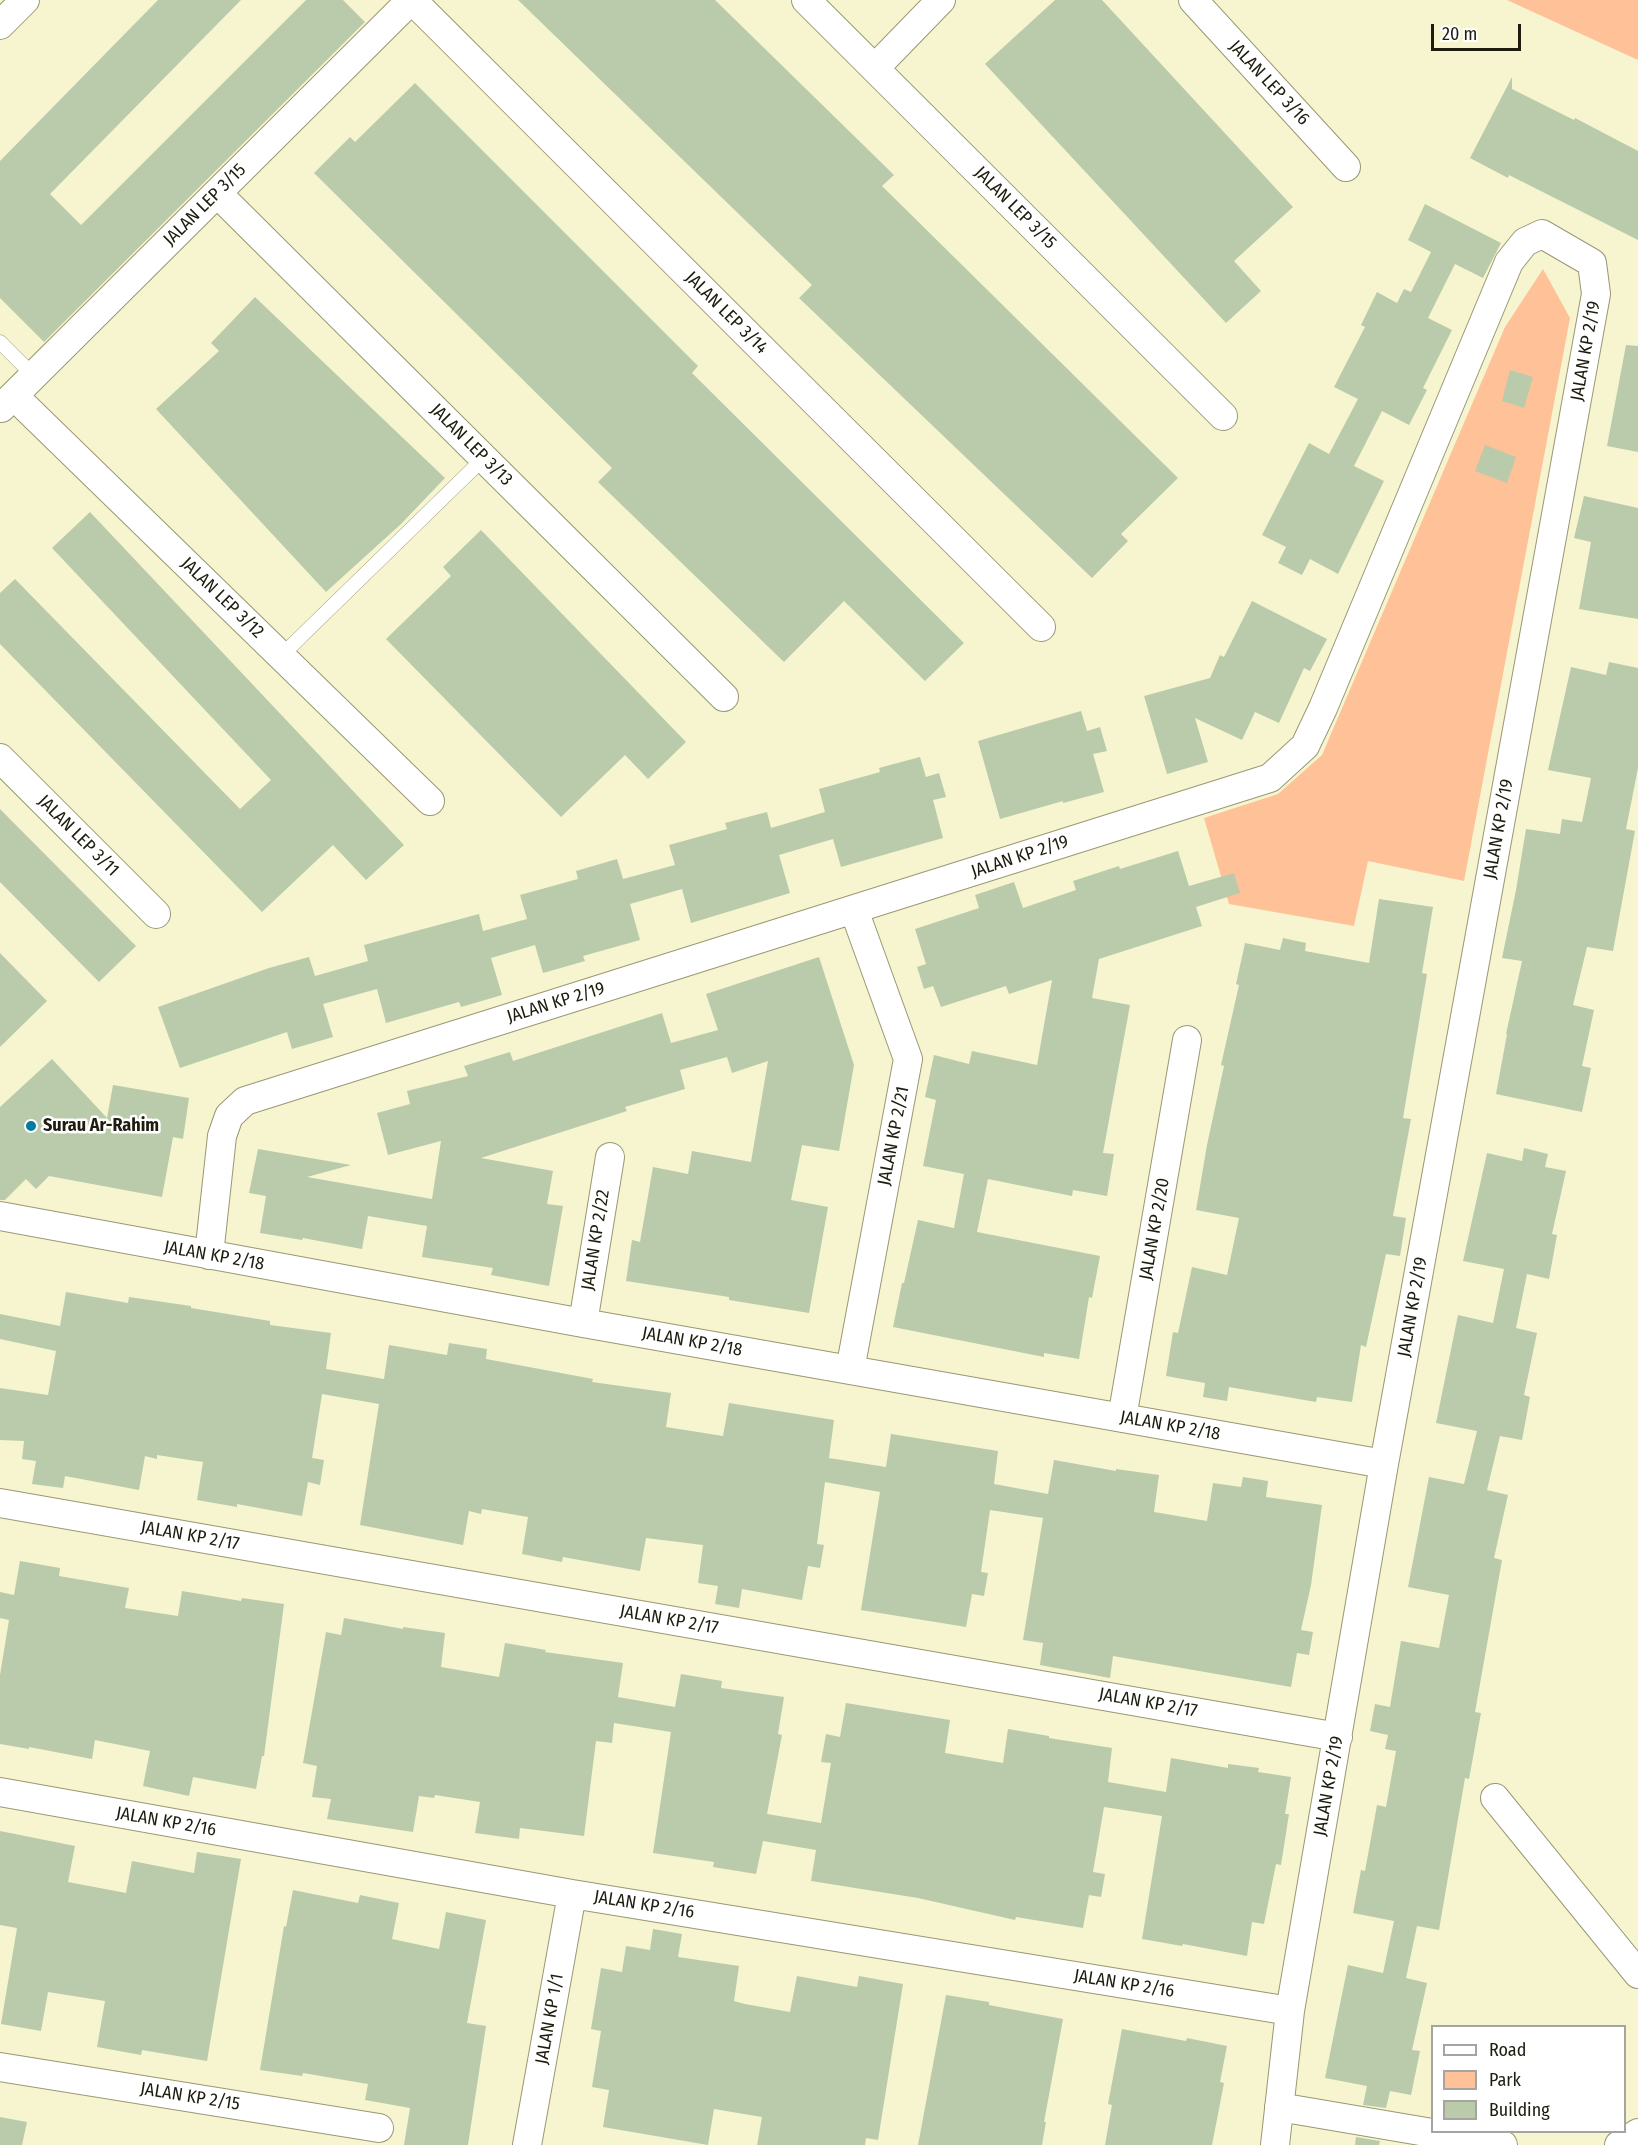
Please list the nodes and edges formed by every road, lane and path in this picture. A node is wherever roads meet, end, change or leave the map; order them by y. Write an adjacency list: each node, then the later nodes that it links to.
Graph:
1 (25, 0): 6 (street)
2 (411, 0): 9 (street, JALAN LEP 3/15); 15 (street, JALAN LEP 3/14)
3 (806, 0): 7 (street, JALAN LEP 3/15)
4 (941, 0): 7 (street)
5 (1193, 0): 8 (street, JALAN LEP 3/16)
6 (0, 25)
7 (875, 68): 13 (street, JALAN LEP 3/15)
8 (1346, 166)
9 (217, 193): 11 (street, JALAN LEP 3/15); 14 (street, JALAN LEP 3/13)
10 (0, 342): 11 (lane)
11 (34, 376): 12 (street, JALAN LEP 3/15)
12 (7, 403): 16 (street, JALAN LEP 3/12)
13 (1223, 416)
14 (484, 458): 16 (lane); 17 (street, JALAN LEP 3/13)
15 (1041, 627)
16 (281, 657): 19 (street, JALAN LEP 3/12)
17 (724, 697)
18 (0, 758): 21 (street, JALAN LEP 3/11)
19 (430, 801)
20 (854, 910): 25 (street, JALAN KP 2/19); 27 (street, JALAN KP 2/21); 29 (street, JALAN KP 2/19)
21 (156, 914)
22 (1187, 1040): 28 (street, JALAN KP 2/20)
23 (610, 1157): 26 (street, JALAN KP 2/22)
24 (0, 1216): 25 (street, JALAN KP 2/18)
25 (209, 1255): 26 (street, JALAN KP 2/18)
26 (583, 1323): 27 (street, JALAN KP 2/18)
27 (850, 1370): 28 (street, JALAN KP 2/18)
28 (1122, 1418): 29 (street, JALAN KP 2/18)
29 (1384, 1464): 31 (street, JALAN KP 2/19)
30 (0, 1503): 31 (street, JALAN KP 2/17)
31 (1338, 1737): 36 (street, JALAN KP 2/19)
32 (0, 1792): 34 (street, JALAN KP 2/16)
33 (1495, 1798): 35 (street)
34 (572, 1894): 36 (street, JALAN KP 2/16); 43 (street, JALAN KP 1/1)
35 (1638, 1974)
36 (1290, 2011): 38 (street, JALAN KP 2/19)
37 (0, 2067): 39 (street, JALAN KP 2/15)
38 (1279, 2107): 40 (street); 44 (street, JALAN KP 2/19)
39 (379, 2127)
40 (1431, 2133)
41 (1432, 2133): 45 (street)
42 (1638, 2133): 46 (street)
43 (527, 2145)
44 (1275, 2145)
45 (1503, 2145)
46 (1619, 2145)

